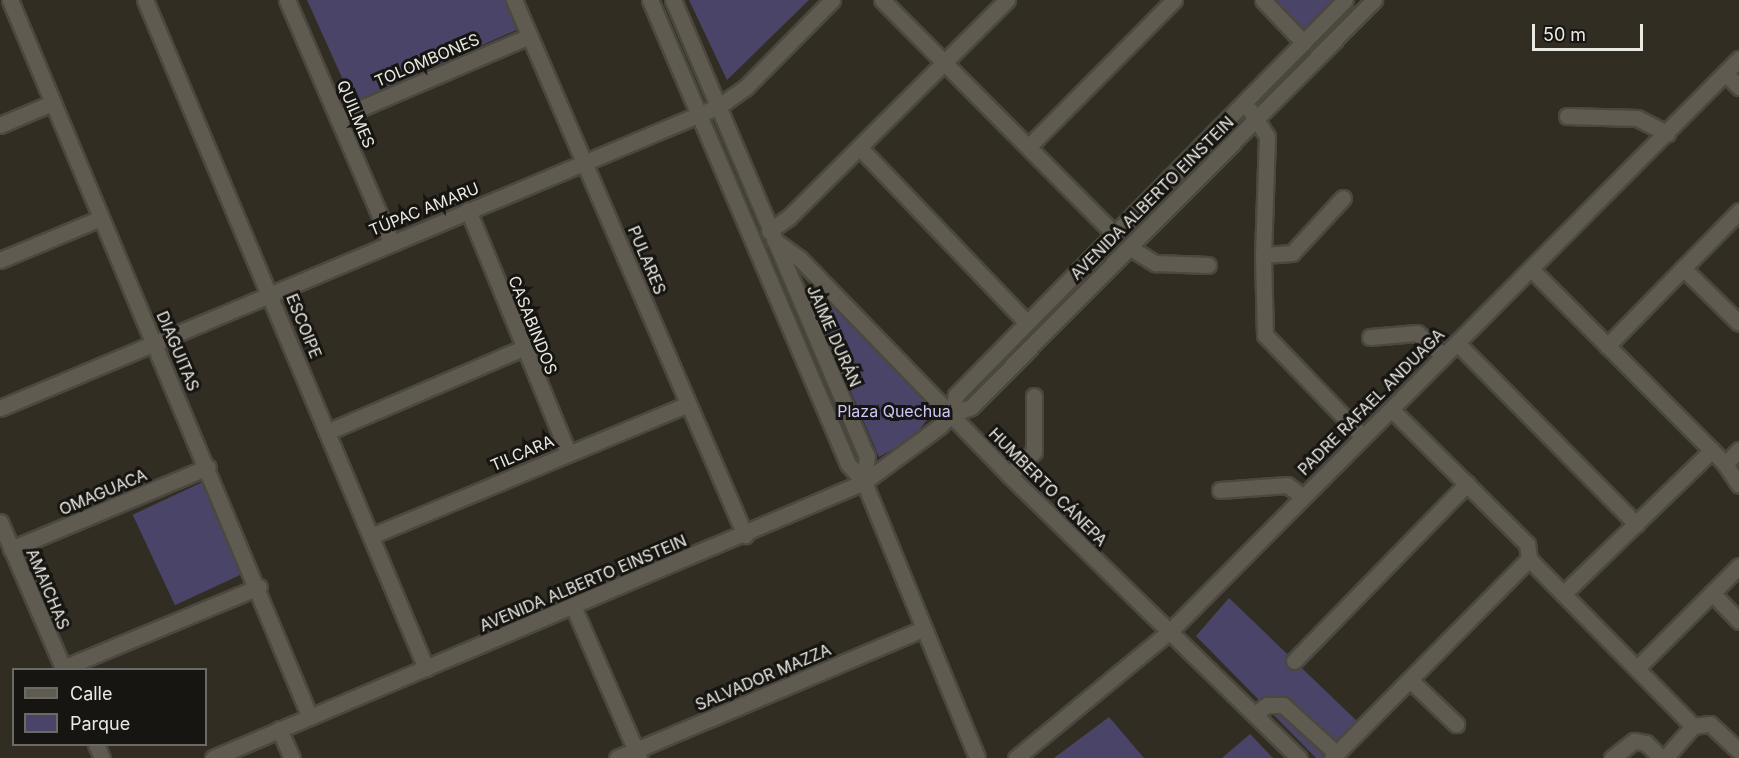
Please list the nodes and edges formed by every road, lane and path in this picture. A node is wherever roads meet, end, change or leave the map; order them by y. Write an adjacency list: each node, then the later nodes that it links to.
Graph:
1 (10, 0): 20 (street, DIAGUITAS)
2 (145, 0): 45 (street, ESCOIPE)
3 (287, 0): 26 (street, QUILMES)
4 (514, 0): 14 (street, PULARES)
5 (650, 0): 23 (street)
6 (673, 0): 22 (street, JAIME DURÁN)
7 (832, 0): 22 (street, TÚPAC AMARU)
8 (882, 0): 17 (street)
9 (1007, 0): 17 (street)
10 (1174, 0): 29 (street)
11 (1263, 0): 15 (street)
12 (1345, 0): 15 (street, AVENIDA ALBERTO EINSTEIN)
13 (1374, 0): 25 (street, AVENIDA ALBERTO EINSTEIN)
14 (529, 36): 26 (street, TOLOMBONES); 31 (street, PULARES)
15 (1304, 43): 21 (street, AVENIDA ALBERTO EINSTEIN)
16 (1739, 58): 18 (street, PADRE RAFAEL ANDUAGA)
17 (945, 63): 29 (street); 30 (street)
18 (1725, 73): 19 (street); 28 (street, PADRE RAFAEL ANDUAGA)
19 (1739, 87)
20 (52, 103): 27 (street); 35 (street, DIAGUITAS)
21 (1245, 104): 25 (street); 36 (street, AVENIDA ALBERTO EINSTEIN)
22 (719, 106): 23 (street, TÚPAC AMARU); 37 (street, JAIME DURÁN)
23 (700, 114): 31 (street, TÚPAC AMARU); 67 (street)
24 (1568, 116): 28 (street)
25 (1257, 117): 39 (street, AVENIDA ALBERTO EINSTEIN); 40 (street)
26 (338, 118): 38 (street, QUILMES)
27 (0, 125)
28 (1667, 133): 44 (street, PADRE RAFAEL ANDUAGA)
29 (1029, 146): 36 (street)
30 (860, 148): 37 (street); 46 (street)
31 (586, 161): 33 (street, TÚPAC AMARU); 55 (street, PULARES)
32 (1343, 198): 40 (street)
33 (468, 210): 38 (street, TÚPAC AMARU); 52 (street, CASABINDOS)
34 (1739, 211): 43 (street)
35 (101, 218): 41 (street); 49 (street, DIAGUITAS)
36 (1115, 235): 46 (street, AVENIDA ALBERTO EINSTEIN)
37 (772, 236): 58 (street, HUMBERTO CÁNEPA); 67 (street, JAIME DURÁN)
38 (391, 242): 45 (street, TÚPAC AMARU)
39 (1129, 247): 42 (street); 58 (street, AVENIDA ALBERTO EINSTEIN)
40 (1263, 255): 60 (street)
41 (0, 260)
42 (1208, 265)
43 (1683, 268): 47 (street); 51 (street)
44 (1531, 269): 50 (street, PADRE RAFAEL ANDUAGA); 51 (street)
45 (271, 293): 49 (street, TÚPAC AMARU); 59 (street, ESCOIPE)
46 (1026, 322): 58 (street, AVENIDA ALBERTO EINSTEIN)
47 (1739, 323)
48 (1370, 337): 53 (street)
49 (155, 342): 56 (street, TÚPAC AMARU); 65 (street, DIAGUITAS)
50 (1457, 343): 53 (street, PADRE RAFAEL ANDUAGA); 73 (street)
51 (1607, 346): 61 (street)
52 (523, 348): 59 (street); 63 (street, CASABINDOS)
53 (1443, 356): 57 (street, PADRE RAFAEL ANDUAGA)
54 (1034, 396): 66 (street)
55 (688, 404): 63 (street, TILCARA); 74 (street, PULARES)
56 (0, 408)
57 (1392, 409): 60 (street, PADRE RAFAEL ANDUAGA); 68 (street)
58 (951, 414): 66 (street, HUMBERTO CÁNEPA); 67 (street, AVENIDA ALBERTO EINSTEIN)
59 (327, 432): 75 (street, ESCOIPE)
60 (1363, 436): 71 (street, PADRE RAFAEL ANDUAGA)
61 (1712, 450): 64 (street); 73 (street)
62 (1739, 450): 64 (street)
63 (568, 453): 75 (street, TILCARA)
64 (1725, 464): 69 (street)
65 (208, 467): 76 (street, OMAGUACA); 79 (street, DIAGUITAS)
66 (1009, 475): 85 (street, HUMBERTO CÁNEPA)
67 (864, 482): 74 (street, AVENIDA ALBERTO EINSTEIN); 84 (street)
68 (1467, 484): 77 (street); 86 (street)
69 (1739, 485)
70 (1220, 490): 71 (street)
71 (1302, 496): 85 (street, PADRE RAFAEL ANDUAGA)
72 (0, 522): 76 (street, AMAICHAS)
73 (1636, 524): 81 (street)
74 (745, 534): 82 (street, AVENIDA ALBERTO EINSTEIN)
75 (371, 536): 90 (street, ESCOIPE)
76 (12, 549): 88 (street, AMAICHAS)
77 (1529, 559): 81 (street); 91 (street)
78 (1739, 566): 80 (street)
79 (259, 587): 89 (street); 93 (street, DIAGUITAS)
80 (1712, 593): 83 (street); 87 (street)
81 (1563, 594): 87 (street)
82 (573, 606): 90 (street, AVENIDA ALBERTO EINSTEIN); 98 (street)
83 (1739, 621)
84 (923, 629): 98 (street, SALVADOR MAZZA); 103 (street)
85 (1170, 631): 92 (street, HUMBERTO CÁNEPA); 104 (street, PADRE RAFAEL ANDUAGA)
86 (1294, 661)
87 (1638, 667): 95 (street)
88 (63, 668)
89 (65, 668)
90 (426, 668): 93 (street, AVENIDA ALBERTO EINSTEIN)
91 (1410, 680): 94 (street); 99 (street)
92 (1255, 714): 99 (street); 105 (street, HUMBERTO CÁNEPA)
93 (310, 717): 96 (street, AVENIDA ALBERTO EINSTEIN)
94 (1456, 724)
95 (1693, 726): 97 (street); 107 (street)
96 (279, 729): 100 (street, AVENIDA ALBERTO EINSTEIN); 101 (street)
97 (1739, 751)
98 (637, 754): 102 (street, SALVADOR MAZZA)
99 (1334, 755)
100 (213, 758)
101 (292, 758)
102 (617, 758)
103 (977, 758)
104 (1016, 758)
105 (1299, 758)
106 (1612, 758): 107 (street)
107 (1663, 758)

